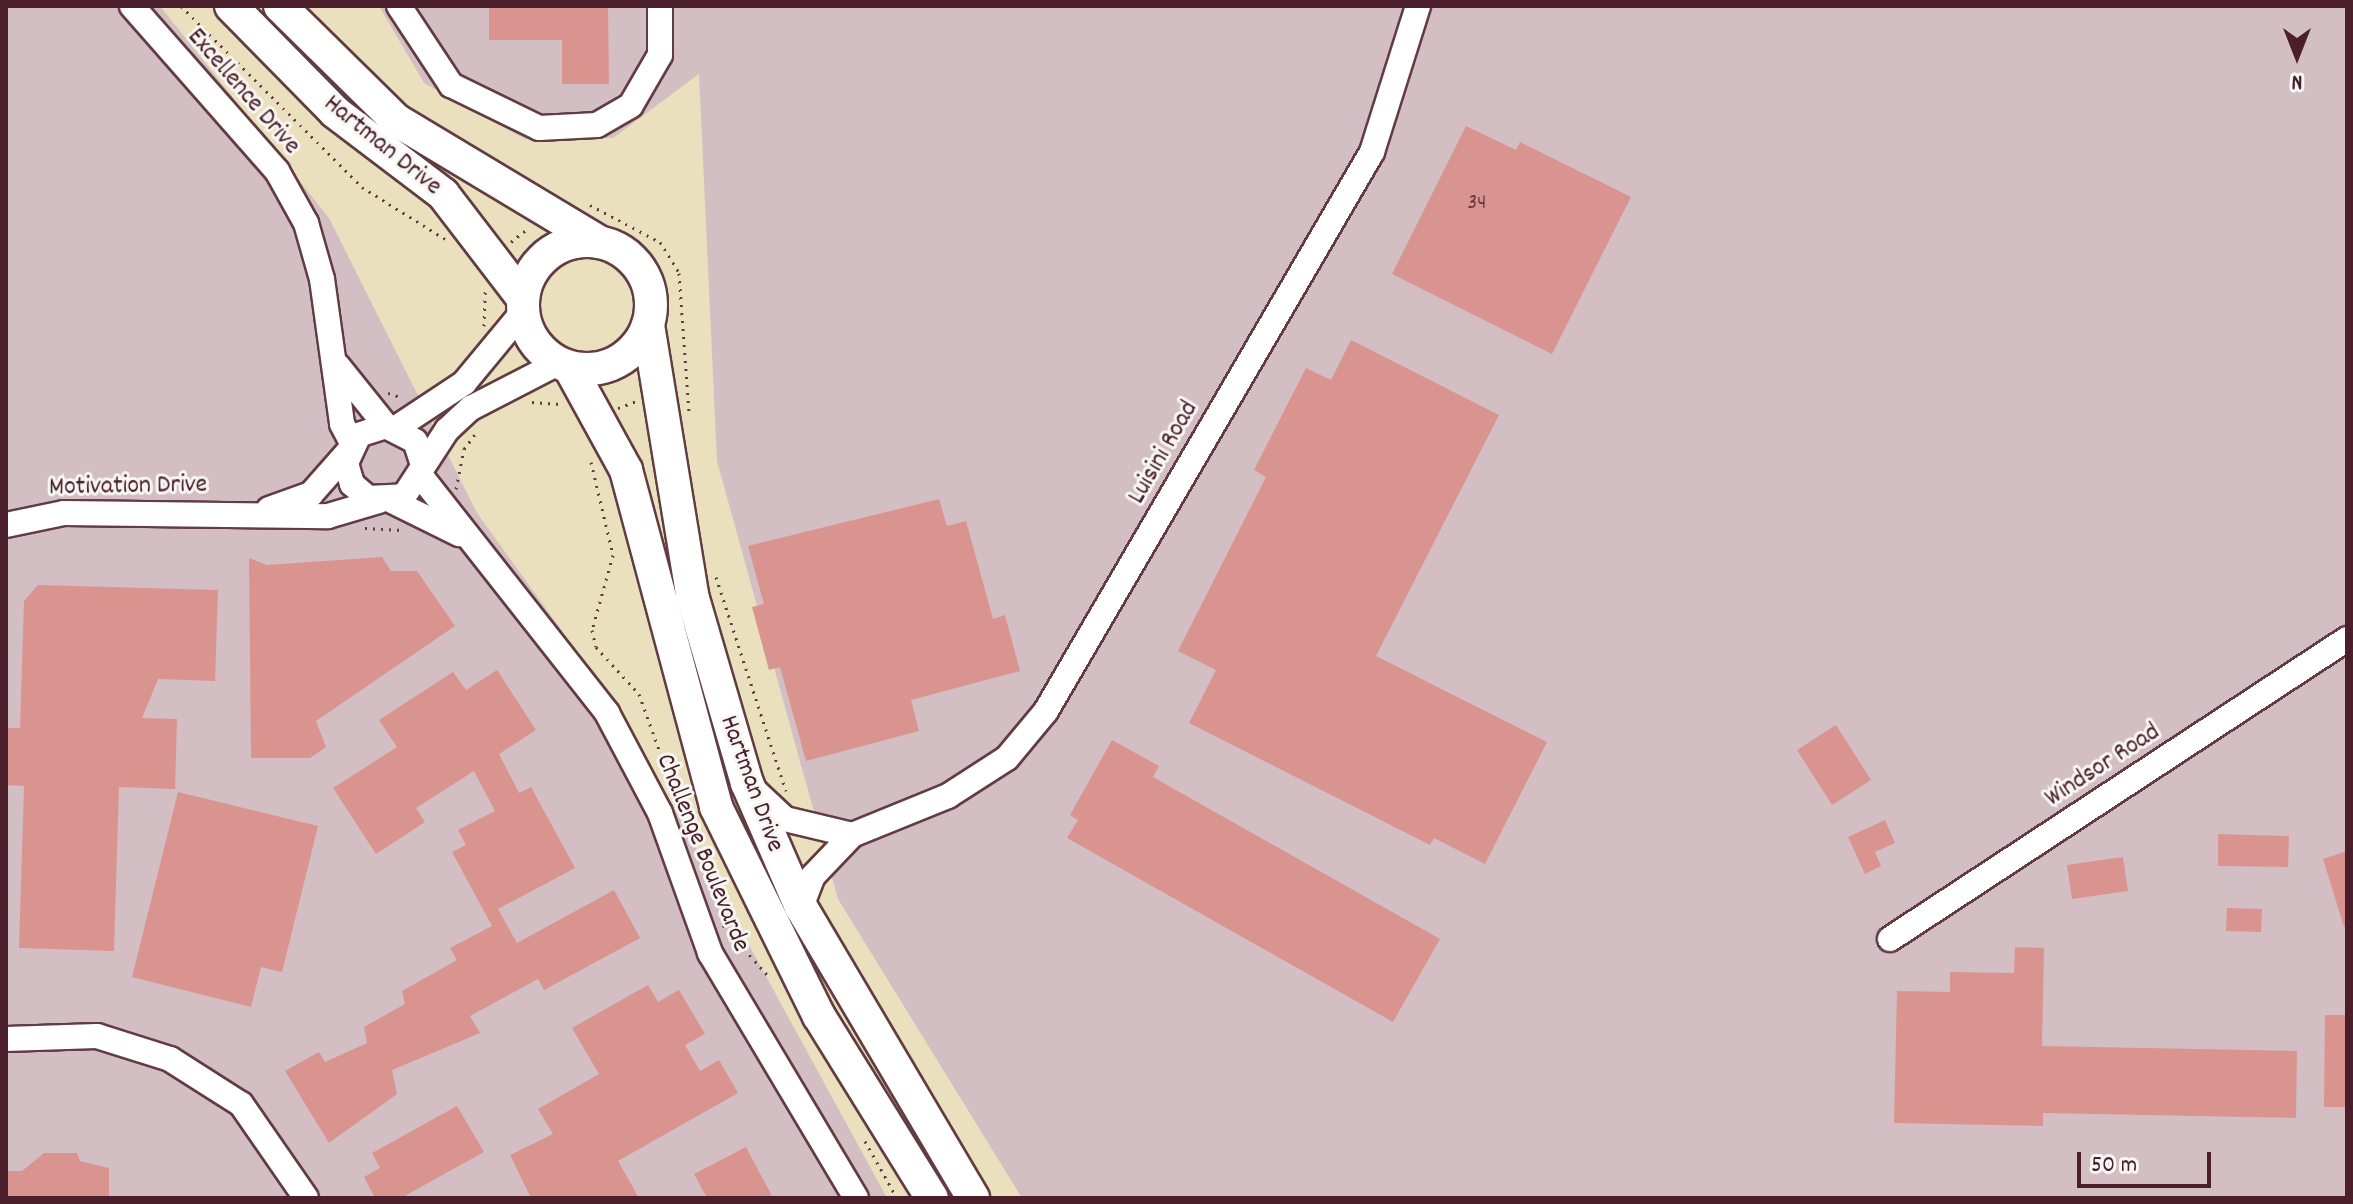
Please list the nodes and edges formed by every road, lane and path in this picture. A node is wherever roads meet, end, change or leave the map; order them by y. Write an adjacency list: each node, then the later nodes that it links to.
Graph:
1 (132, 6): 15 (street, Excellence Drive)
2 (181, 6): 9 (path)
3 (231, 6): 11 (main road, Hartman Drive)
4 (280, 6): 8 (main road, Hartman Drive)
5 (399, 6): 6 (street)
6 (660, 6)
7 (1418, 6): 35 (street, Luisini Road)
8 (544, 211): 10 (main road, Hartman Drive); 11 (path)
9 (451, 242)
10 (599, 242): 12 (main road); 13 (main road)
11 (492, 255): 12 (main road, Hartman Drive); 14 (path)
12 (522, 305): 16 (main road); 23 (street)
13 (648, 325): 16 (main road); 18 (main road, Hartman Drive)
14 (483, 331)
15 (336, 361): 19 (street, Excellence Drive); 24 (street, Excellence Drive)
16 (564, 365): 21 (main road, Hartman Drive); 26 (street)
17 (409, 397): 19 (path)
18 (675, 398): 21 (path); 33 (main road, Hartman Drive)
19 (366, 407): 23 (street, Excellence Drive)
20 (517, 407): 21 (path)
21 (587, 414): 45 (main road, Hartman Drive)
22 (488, 424): 28 (path)
23 (391, 427): 24 (street); 26 (street)
24 (350, 448): 27 (street); 30 (street, Motivation Drive)
25 (588, 452): 34 (path)
26 (421, 468): 27 (street); 28 (street, Challenge Boulevarde)
27 (385, 501): 28 (street, Challenge Boulevarde); 29 (street, Motivation Drive)
28 (436, 509): 29 (path); 43 (street, Challenge Boulevarde)
29 (344, 512): 30 (street, Motivation Drive)
30 (252, 514): 31 (street, Motivation Drive)
31 (6, 525)
32 (2347, 639): 38 (street, Windsor Road)
33 (747, 783): 35 (street); 36 (main road, Hartman Drive)
34 (677, 801)
35 (852, 835): 36 (street, Luisini Road)
36 (801, 907): 46 (main road, Hartman Drive)
37 (713, 914): 39 (path)
38 (1890, 939)
39 (775, 985)
40 (6, 1039): 42 (street)
41 (859, 1130): 44 (path)
42 (306, 1198)
43 (856, 1198)
44 (897, 1198)
45 (932, 1198)
46 (973, 1198)

